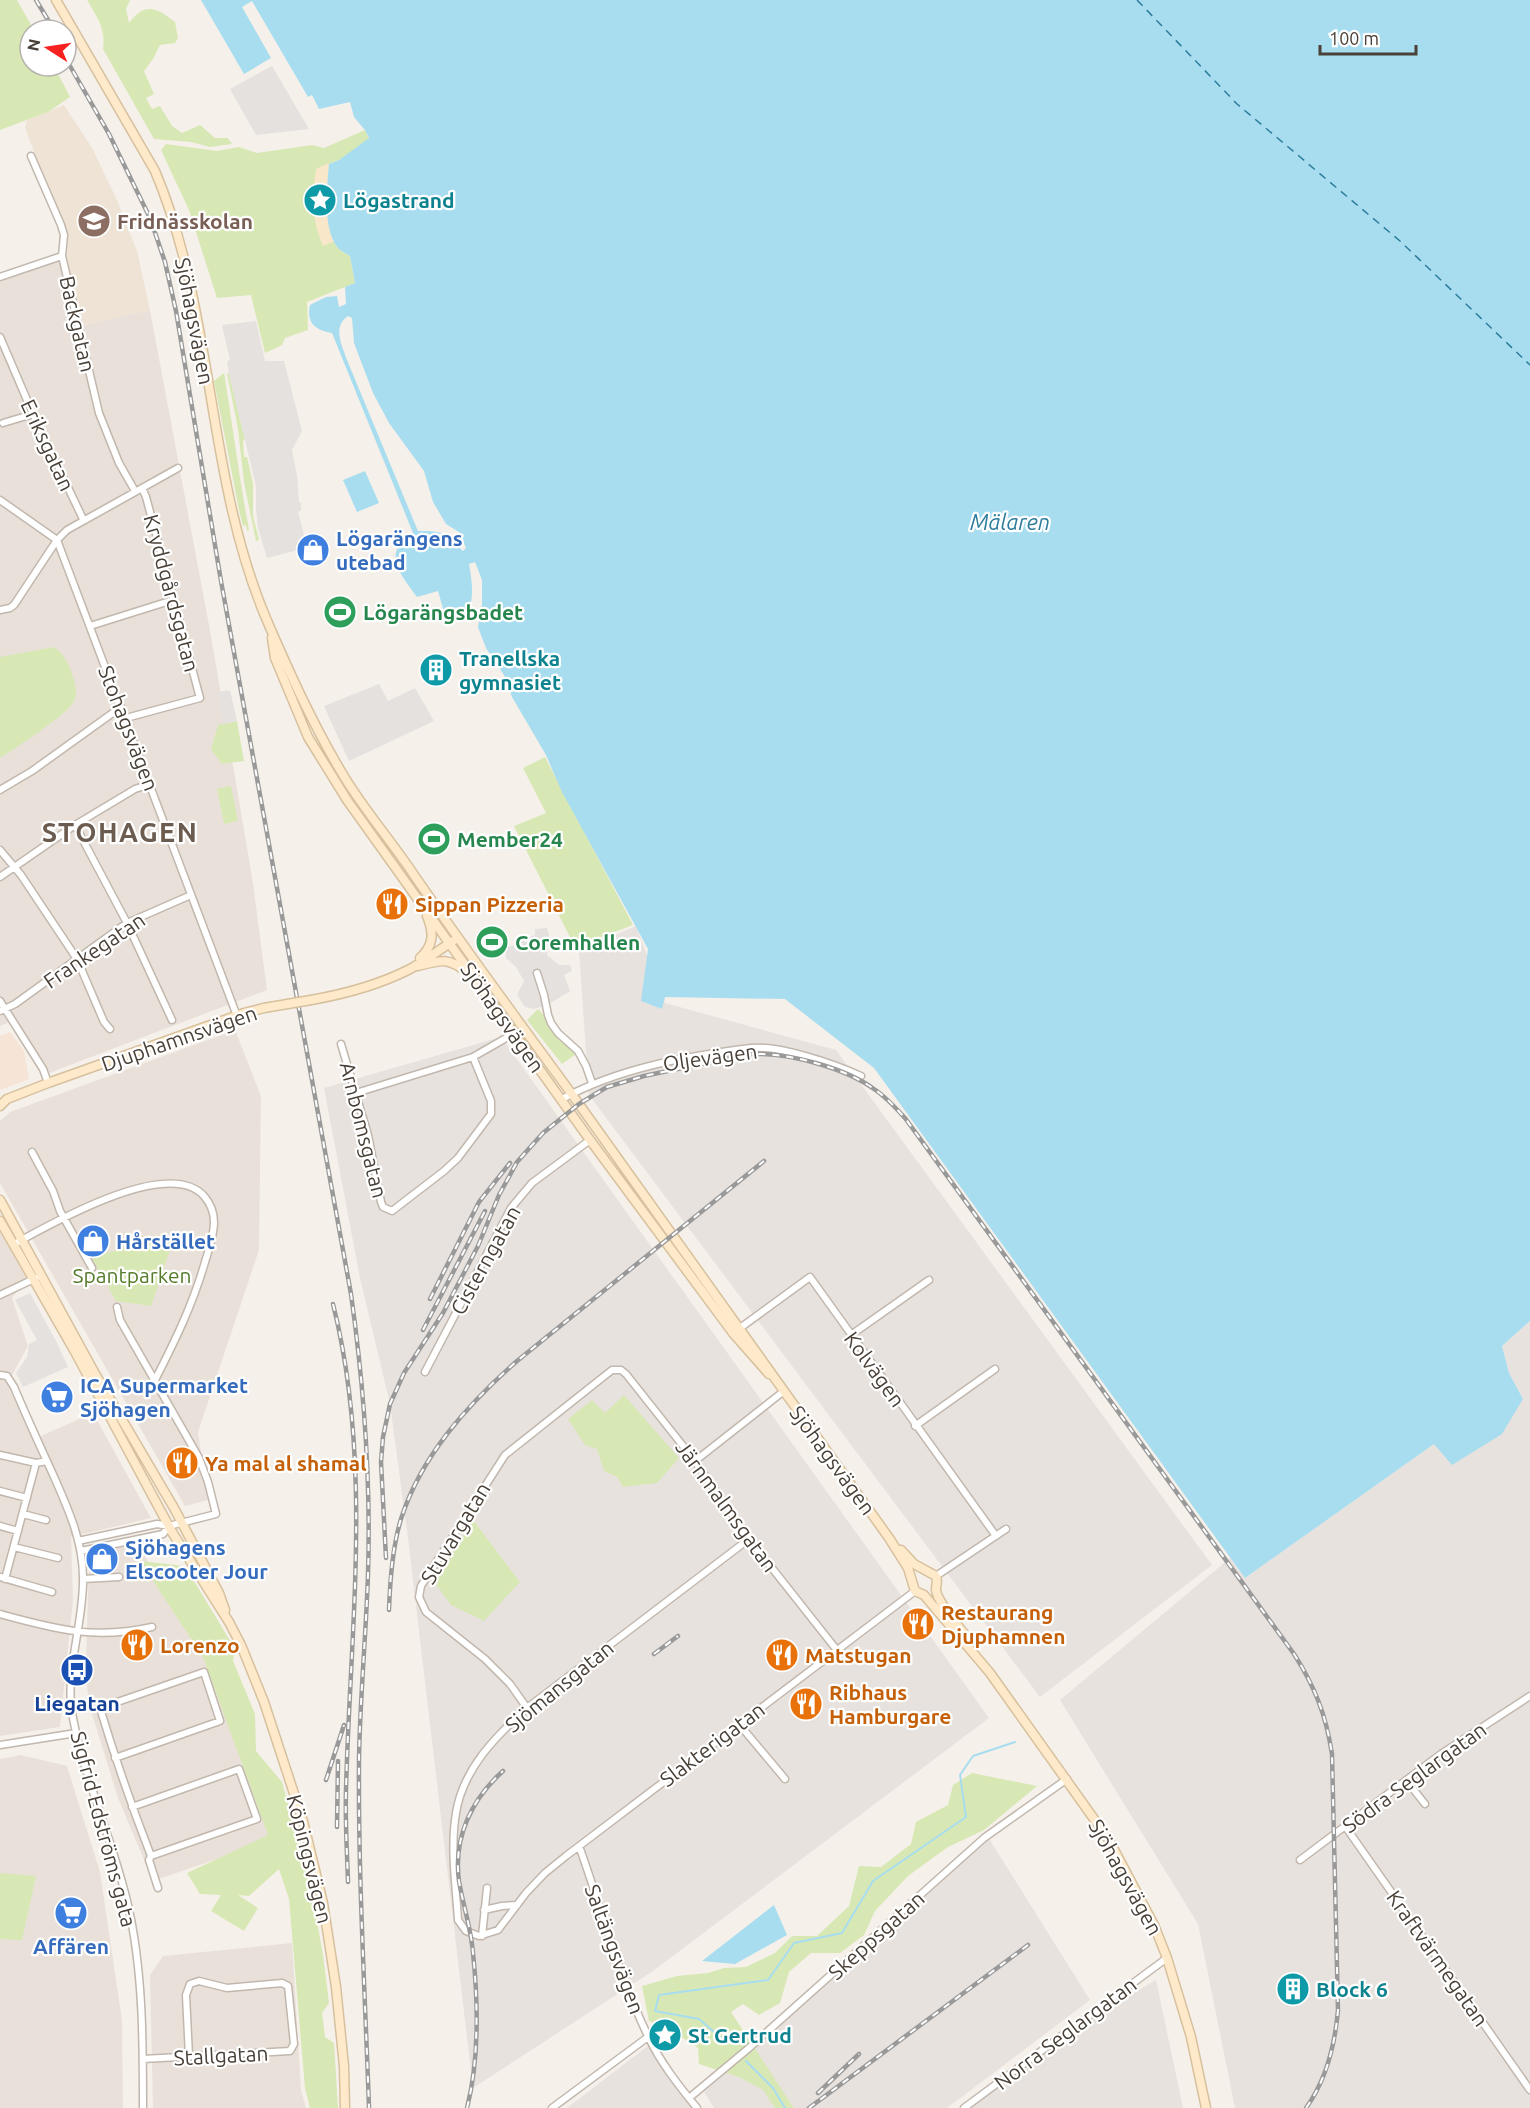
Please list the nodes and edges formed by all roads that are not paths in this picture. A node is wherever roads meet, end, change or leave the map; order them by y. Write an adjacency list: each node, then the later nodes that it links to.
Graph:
1 (56, 0): 18 (main road, Sjöhagsvägen)
2 (31, 156): 3 (street, Backgatan)
3 (62, 256): 4 (street); 11 (street, Backgatan)
4 (0, 277)
5 (0, 337): 6 (street, Eriksgatan)
6 (8, 357): 7 (street); 8 (street, Eriksgatan)
7 (0, 360)
8 (33, 414): 9 (street); 13 (street, Eriksgatan)
9 (3, 423)
10 (178, 468): 11 (street)
11 (139, 489): 13 (street); 15 (street, Kryddgårdsgatan)
12 (2, 503): 14 (street)
13 (83, 519): 14 (street)
14 (57, 540): 16 (street); 17 (street, Stohagsvägen)
15 (173, 600): 17 (street); 20 (street, Kryddgårdsgatan)
16 (0, 610)
17 (90, 626): 19 (street, Stohagsvägen)
18 (270, 628): 21 (main road, Sjöhagsvägen); 22 (main road, Sjöhagsvägen)
19 (121, 707): 20 (street, Stohagsvägen); 24 (street)
20 (126, 718): 23 (street, Stohagsvägen)
21 (320, 757): 22 (main road); 26 (main road, Sjöhagsvägen)
22 (342, 774): 26 (main road); 33 (main road, Sjöhagsvägen)
23 (150, 784): 25 (street); 30 (street, Stohagsvägen)
24 (0, 790)
25 (75, 825): 28 (street); 32 (street)
26 (372, 835): 31 (main road, Sjöhagsvägen)
27 (0, 850): 28 (street)
28 (15, 867): 29 (street); 35 (street)
29 (0, 877)
30 (191, 895): 32 (street, Frankegatan); 42 (street, Stohagsvägen)
31 (421, 903): 34 (main road, Sjöhagsvägen); 36 (main road)
32 (127, 923): 35 (street, Frankegatan); 43 (street)
33 (459, 938): 34 (main road, Djuphamnsvägen); 39 (main road, Sjöhagsvägen)
34 (450, 943): 36 (main road, Djuphamnsvägen); 38 (main road, Sjöhagsvägen); 39 (main road)
35 (77, 959): 41 (street, Frankegatan); 45 (street)
36 (409, 969): 38 (main road); 42 (main road, Djuphamnsvägen, bridge)
37 (537, 973): 51 (street)
38 (473, 976): 46 (main road, Sjöhagsvägen)
39 (497, 993): 44 (main road, Sjöhagsvägen)
40 (0, 1001): 41 (street)
41 (2, 1010): 50 (street)
42 (237, 1016): 50 (main road, Djuphamnsvägen)
43 (172, 1020)
44 (522, 1028): 46 (main road); 53 (main road, Sjöhagsvägen)
45 (110, 1029)
46 (513, 1034): 48 (street); 55 (main road, Sjöhagsvägen)
47 (341, 1044): 52 (street, Arnbomsgatan)
48 (473, 1057): 52 (street); 52 (street, Arnbomsgatan)
49 (861, 1076): 51 (street, Oljevägen)
50 (48, 1083): 54 (main road, Djuphamnsvägen)
51 (592, 1083): 53 (street, Oljevägen)
52 (356, 1093)
53 (571, 1094): 55 (street, Oljevägen); 57 (main road, Sjöhagsvägen)
54 (4, 1098): 56 (main road, Djuphamnsvägen)
55 (562, 1099): 58 (main road, Sjöhagsvägen)
56 (0, 1106)
57 (599, 1134): 58 (main road); 71 (main road, Sjöhagsvägen)
58 (590, 1140): 71 (main road, Sjöhagsvägen); 75 (street, Cisterngatan)
59 (32, 1152): 61 (street)
60 (0, 1200): 63 (main road, Köpingsvägen)
61 (64, 1217): 63 (street); 65 (street); 77 (street)
62 (0, 1221): 64 (main road, Köpingsvägen)
63 (23, 1239): 64 (street); 66 (main road, Köpingsvägen)
64 (14, 1244): 67 (main road, Köpingsvägen)
65 (92, 1268)
66 (42, 1274): 67 (street); 88 (main road, Köpingsvägen)
67 (33, 1279): 69 (street); 90 (main road, Köpingsvägen)
68 (929, 1280): 72 (street)
69 (0, 1295)
70 (117, 1307): 77 (street)
71 (737, 1331): 72 (street, Kolvägen); 78 (main road, Sjöhagsvägen)
72 (850, 1335): 79 (street, Kolvägen)
73 (995, 1369): 79 (street)
74 (614, 1370): 82 (street, Järnmalmsgatan); 117 (street, Stuvargatan)
75 (425, 1372)
76 (0, 1375): 81 (street, Sigfrid Edströms gata)
77 (155, 1380): 88 (street)
78 (784, 1391): 82 (street); 94 (main road, Sjöhagsvägen)
79 (915, 1426): 93 (street, Kolvägen)
80 (0, 1455): 83 (street)
81 (47, 1461): 83 (street); 96 (street, Sigfrid Edströms gata)
82 (695, 1461): 95 (street, Järnmalmsgatan)
83 (36, 1463): 85 (street)
84 (0, 1491): 85 (street)
85 (27, 1498): 86 (street)
86 (23, 1514): 87 (street); 92 (street)
87 (46, 1520)
88 (182, 1522): 90 (street); 111 (main road, Köpingsvägen)
89 (0, 1526): 92 (street)
90 (169, 1526): 96 (street); 98 (street); 111 (main road, Köpingsvägen)
91 (1006, 1529): 93 (street)
92 (18, 1531): 97 (street)
93 (996, 1536): 101 (street)
94 (889, 1538): 100 (main road, Sjöhagsvägen); 105 (main road, Sjöhagsvägen)
95 (749, 1539): 114 (street, Järnmalmsgatan); 117 (street, Sjömansgatan)
96 (78, 1541): 98 (street, Sigfrid Edströms gata)
97 (14, 1547): 99 (street); 103 (street)
98 (81, 1551): 104 (street, Sigfrid Edströms gata)
99 (58, 1558)
100 (925, 1570): 101 (main road, Sjöhagsvägen); 105 (main road)
101 (936, 1576): 106 (main road, Sjöhagsvägen)
102 (119, 1577): 104 (street)
103 (3, 1578): 108 (street)
104 (84, 1579): 113 (street, Sigfrid Edströms gata)
105 (913, 1579): 107 (main road, Sjöhagsvägen)
106 (936, 1589): 109 (main road); 115 (main road, Sjöhagsvägen)
107 (915, 1591): 109 (main road, Sjöhagsvägen); 114 (street, Slakterigatan)
108 (52, 1592)
109 (924, 1595): 115 (main road, Sjöhagsvägen)
110 (0, 1614): 113 (street)
111 (229, 1622): 143 (main road, Köpingsvägen)
112 (152, 1627): 113 (street)
113 (78, 1632): 119 (street, Sigfrid Edströms gata)
114 (836, 1649): 118 (street, Slakterigatan)
115 (990, 1673): 123 (main road, Sjöhagsvägen)
116 (1530, 1696): 124 (street, Södra Seglargatan)
117 (527, 1708): 135 (street, Sjömansgatan)
118 (739, 1724): 122 (street); 128 (street, Slakterigatan)
119 (76, 1733): 120 (street); 139 (street, Sigfrid Edströms gata)
120 (0, 1745)
121 (115, 1758): 121 (street); 126 (street)
122 (785, 1779)
123 (1067, 1779): 136 (main road, Sjöhagsvägen); 141 (street, Skeppsgatan)
124 (1406, 1780): 125 (street); 127 (street, Södra Seglargatan)
125 (1425, 1804)
126 (132, 1807): 129 (street); 129 (street)
127 (1345, 1826): 130 (street, Södra Seglargatan); 140 (street, Kraftvärmegatan)
128 (579, 1846): 133 (street, Slakterigatan); 137 (street, Saltängsvägen)
129 (152, 1856): 131 (street)
130 (1300, 1860)
131 (158, 1888)
132 (487, 1888): 134 (street)
133 (517, 1905): 134 (street); 135 (street, Slakterigatan)
134 (484, 1910): 135 (street)
135 (486, 1935)
136 (1167, 1958): 146 (street, Norra Seglargatan); 147 (main road, Sjöhagsvägen)
137 (648, 2037): 141 (street, Saltängsvägen); 144 (street)
138 (189, 2056): 138 (street, Stallgatan); 139 (street, Stallgatan)
139 (143, 2059): 142 (street, Sigfrid Edströms gata)
140 (1530, 2090)
141 (689, 2098): 145 (street, Saltängsvägen)
142 (143, 2108)
143 (345, 2108)
144 (552, 2108)
145 (697, 2108)
146 (964, 2108)
147 (1206, 2108)

